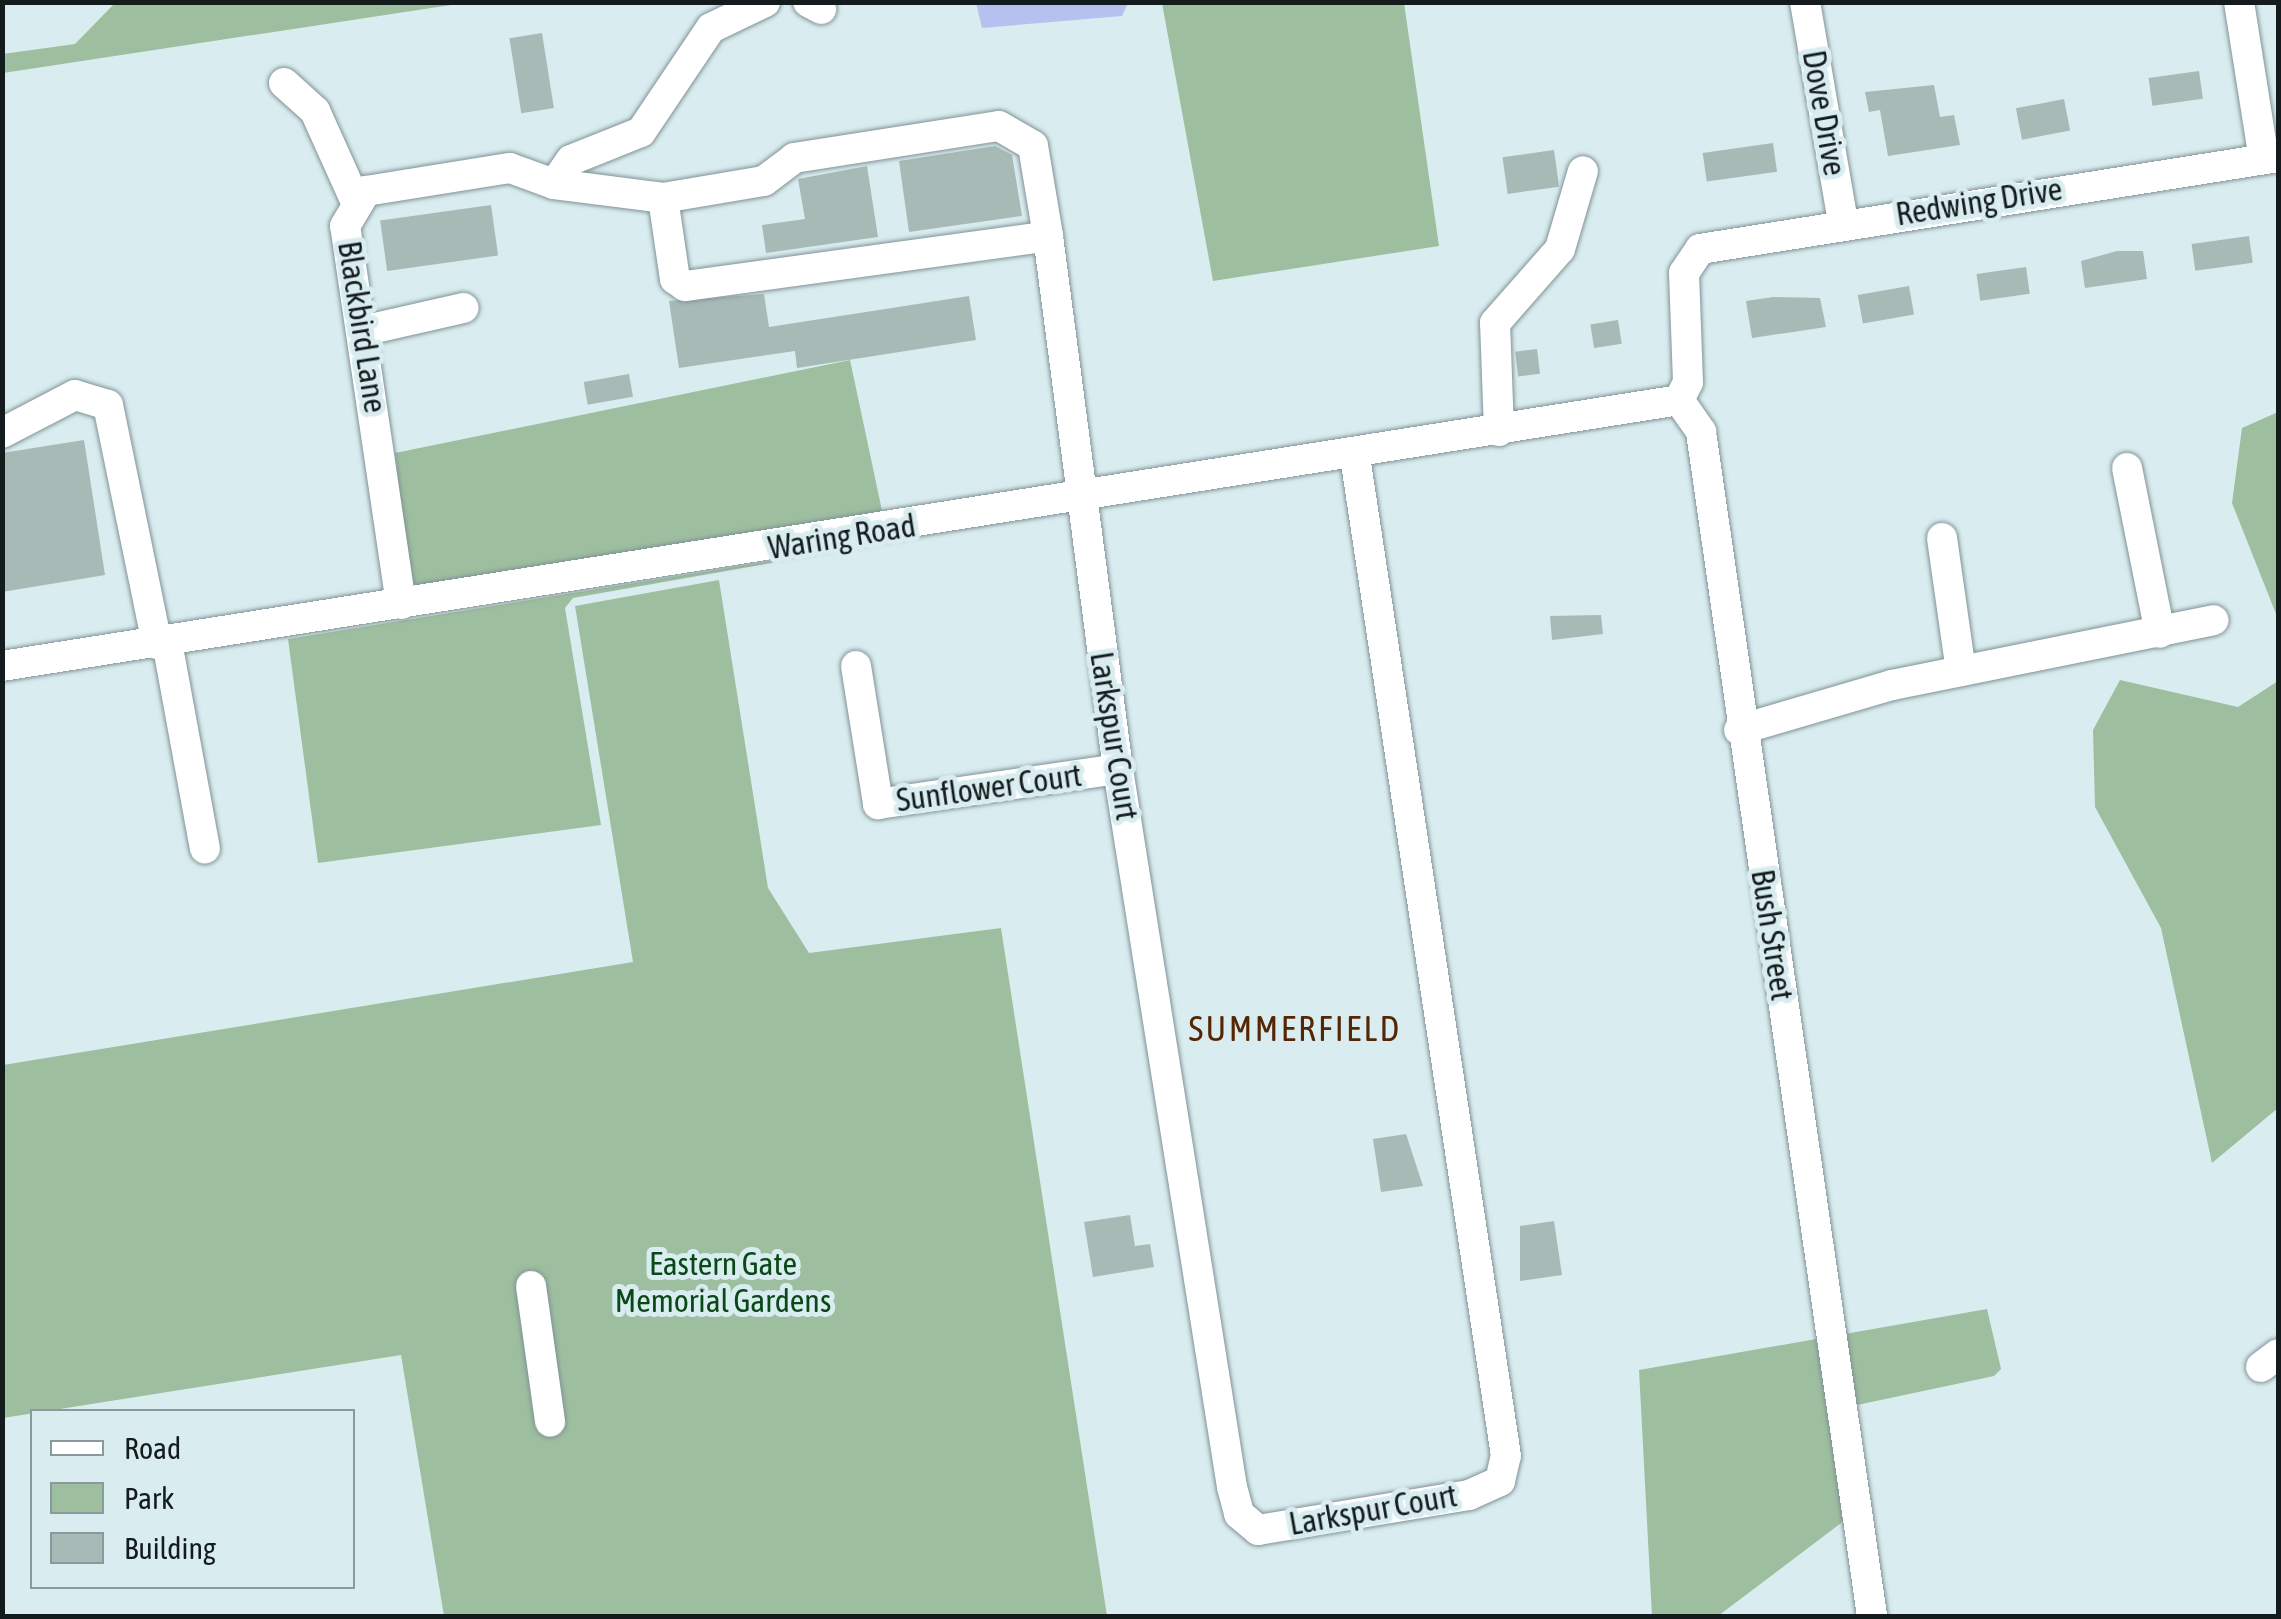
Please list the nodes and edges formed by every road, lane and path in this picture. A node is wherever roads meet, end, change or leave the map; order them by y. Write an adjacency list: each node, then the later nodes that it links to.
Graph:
1 (765, 2): 7 (street)
2 (1805, 2): 10 (street, Dove Drive)
3 (2239, 2): 5 (street)
4 (284, 83): 9 (street)
5 (2271, 158): 10 (street, Redwing Drive)
6 (1582, 171): 15 (street)
7 (554, 184): 8 (street, Blackbird Lane); 9 (street, Blackbird Lane)
8 (662, 198): 11 (street); 11 (street, Blackbird Lane)
9 (355, 200): 13 (street, Blackbird Lane)
10 (1843, 223): 14 (street, Redwing Drive)
11 (1048, 236): 19 (street, Larkspur Court)
12 (464, 308): 13 (street)
13 (366, 330): 21 (street, Blackbird Lane)
14 (1679, 400): 15 (street, Waring Road); 28 (street, Bush Street)
15 (1499, 432): 17 (street, Waring Road)
16 (2, 433): 24 (street)
17 (1355, 456): 19 (street, Waring Road); 29 (street, Larkspur Court)
18 (2128, 468): 23 (street)
19 (1082, 500): 21 (street, Waring Road); 29 (street, Larkspur Court)
20 (1942, 538): 27 (street)
21 (401, 604): 24 (street, Waring Road)
22 (2213, 620): 23 (street)
23 (2160, 633): 27 (street)
24 (162, 643): 25 (street, Waring Road); 30 (street)
25 (2, 666)
26 (856, 666): 29 (street, Sunflower Court)
27 (1961, 671): 28 (street)
28 (1739, 730): 33 (street, Bush Street)
29 (1118, 768)
30 (205, 849)
31 (531, 1286): 32 (street)
32 (550, 1422)
33 (1872, 1616)

